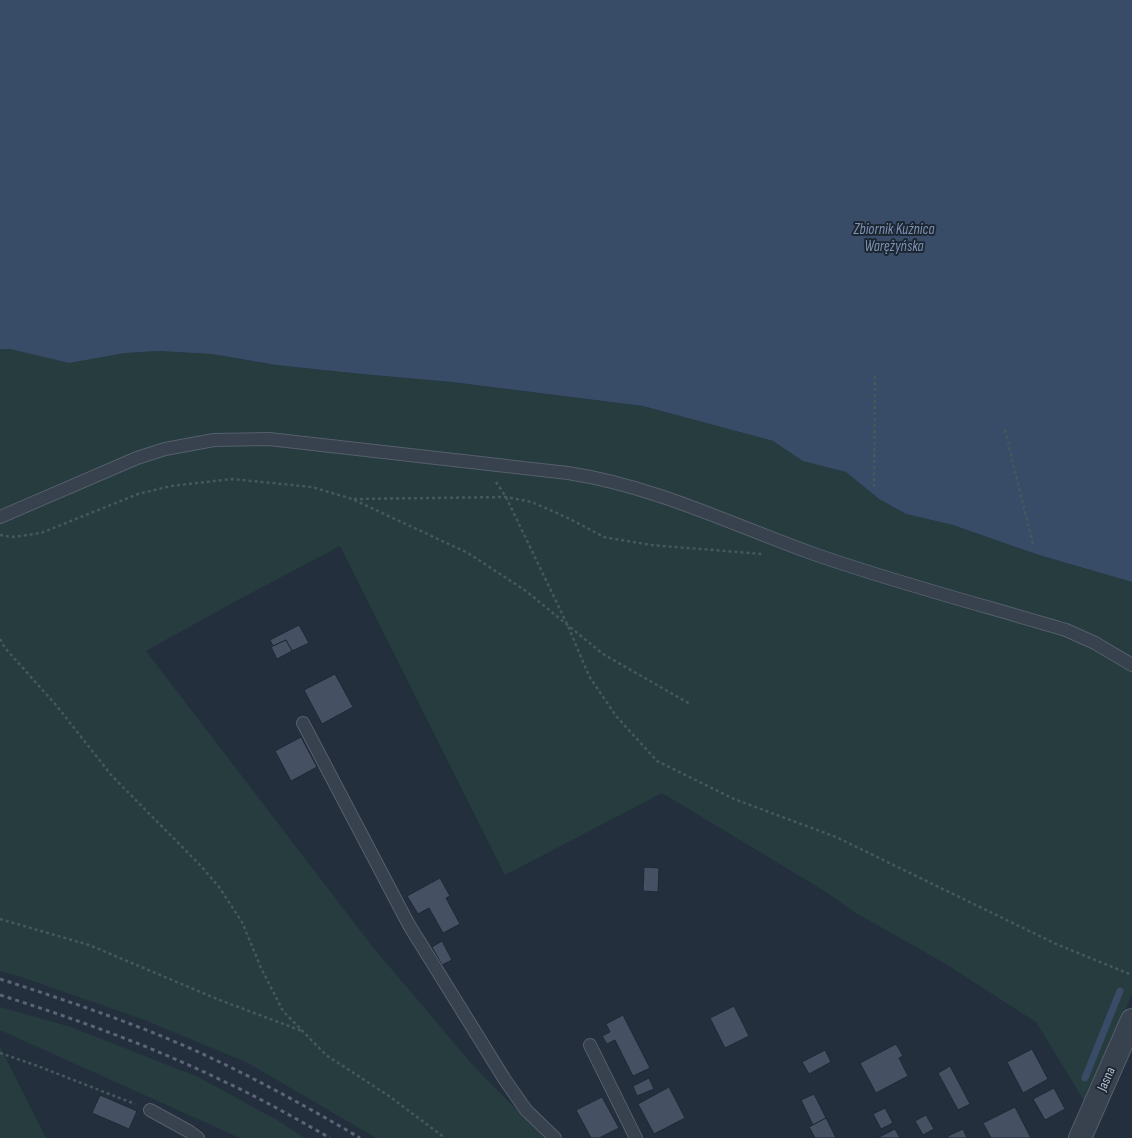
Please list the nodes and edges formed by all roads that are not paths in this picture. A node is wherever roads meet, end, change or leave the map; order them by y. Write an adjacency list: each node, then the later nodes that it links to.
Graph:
1 (0, 517): 2 (lane)
2 (1132, 665)
3 (302, 723): 8 (lane)
4 (1132, 1020): 10 (street, Jasna)
5 (590, 1045): 9 (lane)
6 (150, 1110): 7 (lane)
7 (198, 1138)
8 (555, 1138)
9 (636, 1138)
10 (1080, 1138)

